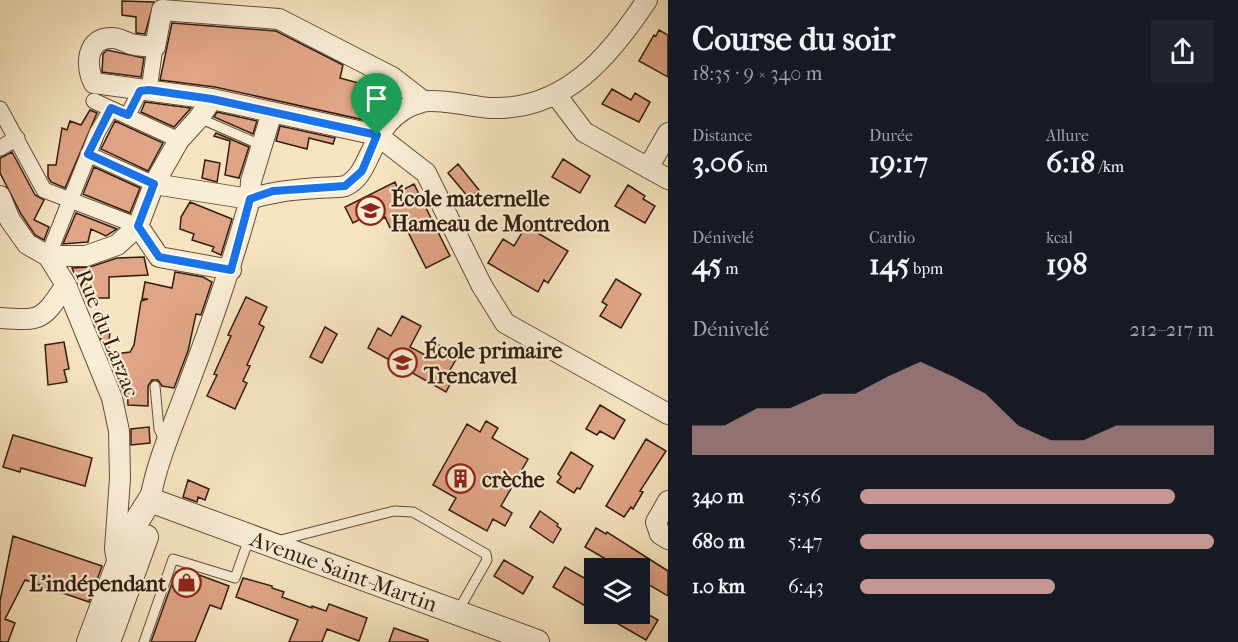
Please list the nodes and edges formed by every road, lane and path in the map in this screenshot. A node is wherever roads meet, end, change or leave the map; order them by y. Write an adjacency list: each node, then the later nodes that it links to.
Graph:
1 (647, 0): 5 (street)
2 (155, 46): 3 (street); 4 (street); 7 (street)
3 (144, 90): 4 (street); 6 (street); 11 (street)
4 (94, 92): 9 (street)
5 (556, 95): 7 (street); 20 (street)
6 (212, 99): 10 (street); 12 (street)
7 (423, 101): 14 (street)
8 (0, 108): 15 (street)
9 (111, 108): 11 (street); 19 (street)
10 (272, 112): 14 (street); 17 (street)
11 (128, 115): 16 (street)
12 (199, 118): 16 (street); 17 (lane)
13 (668, 133): 20 (street)
14 (377, 135): 24 (street); 32 (street)
15 (17, 138): 18 (street); 25 (street)
16 (179, 140): 22 (street)
17 (262, 146): 24 (street)
18 (0, 148)
19 (88, 154): 22 (street); 25 (street)
20 (648, 168): 21 (street)
21 (668, 179)
22 (154, 184): 24 (street); 26 (street)
23 (0, 196): 27 (street, Rue du Larzac)
24 (250, 199): 28 (street)
25 (70, 201): 26 (street); 27 (street)
26 (138, 226): 27 (street); 28 (street)
27 (48, 256): 29 (street, Rue du Larzac)
28 (231, 270): 33 (street)
29 (66, 285): 30 (street); 38 (street, Rue du Larzac)
30 (0, 318)
31 (155, 386): 33 (lane)
32 (668, 414)
33 (166, 443): 34 (street)
34 (150, 500): 37 (street, Avenue Saint-Martin); 38 (street)
35 (668, 501): 36 (street)
36 (668, 539)
37 (260, 540): 39 (street, Avenue Saint-Martin); 39 (lane); 42 (lane)
38 (126, 568): 40 (street); 41 (street)
39 (457, 612): 43 (street, Avenue Saint-Martin)
40 (89, 642)
41 (108, 642)
42 (144, 642)
43 (537, 642)

